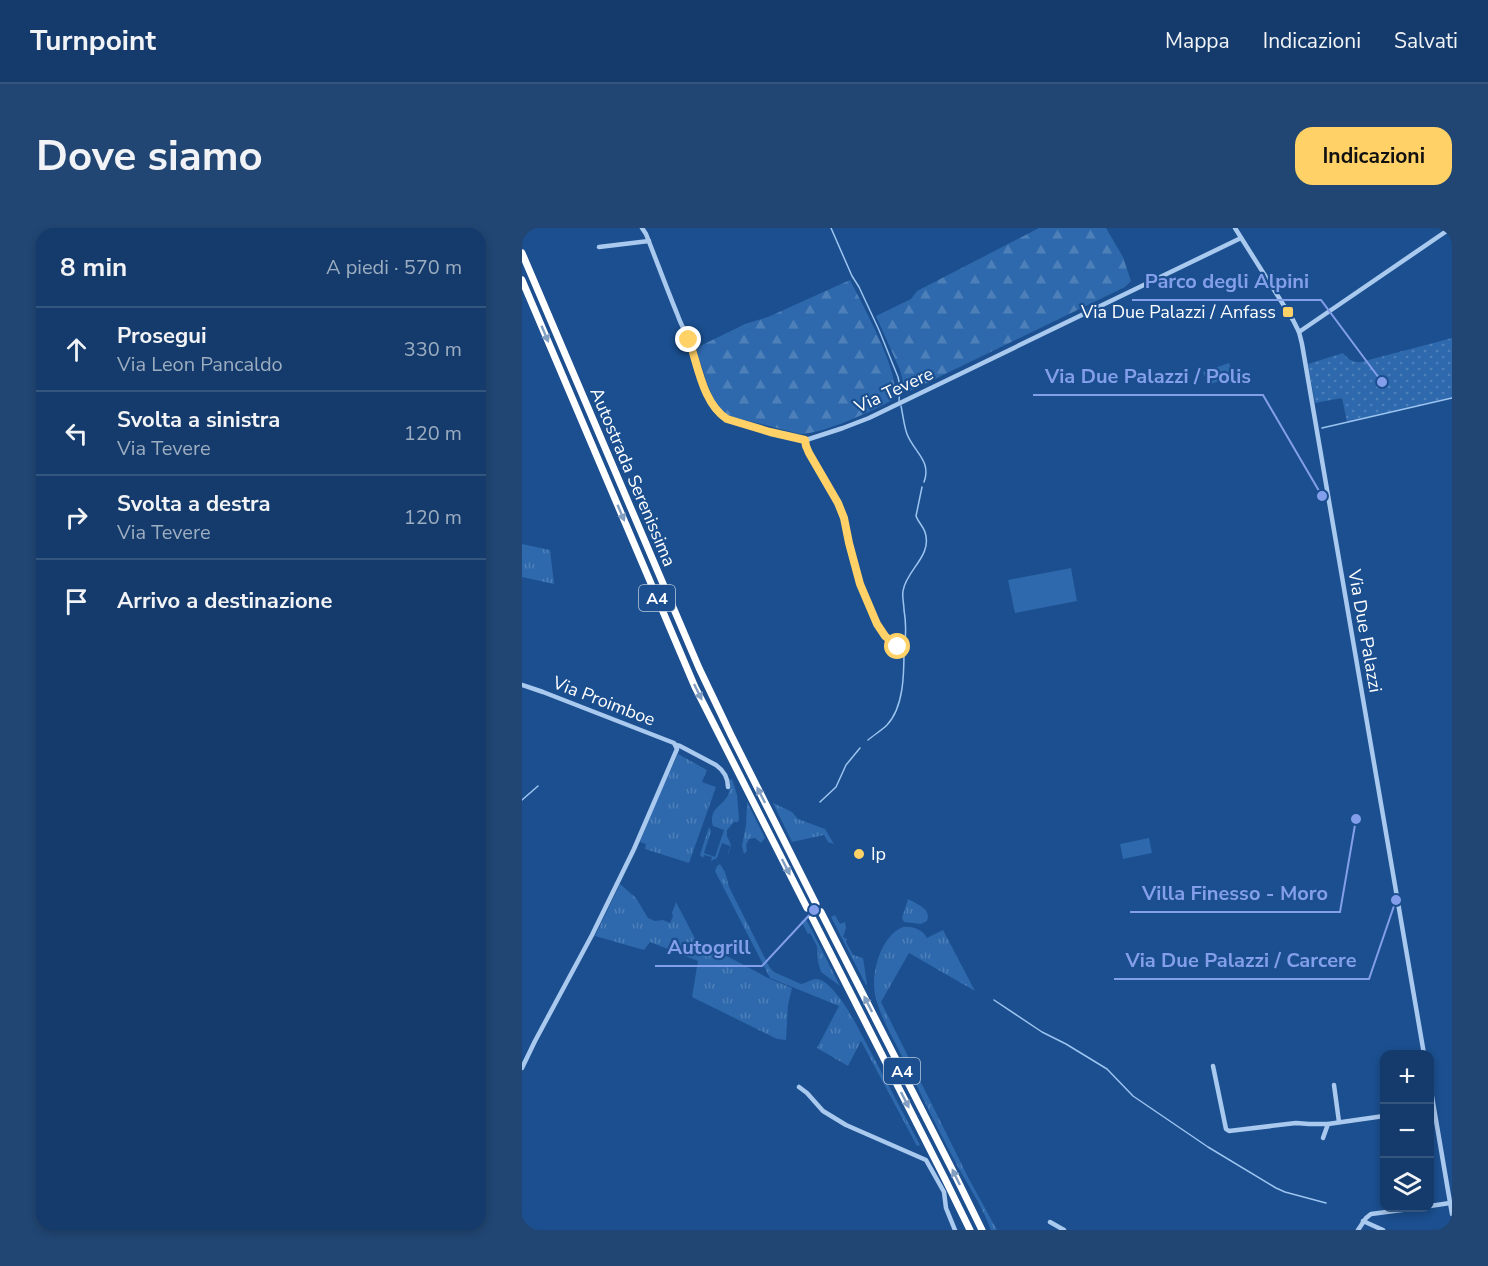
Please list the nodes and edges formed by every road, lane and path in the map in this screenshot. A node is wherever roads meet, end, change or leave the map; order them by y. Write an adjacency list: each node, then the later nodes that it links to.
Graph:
1 (642, 228): 5 (street, Via Tevere)
2 (1235, 228): 4 (street, Via Due Palazzi)
3 (1450, 228): 9 (street)
4 (1241, 238): 9 (street, Via Due Palazzi); 10 (street, Via Tevere)
5 (649, 241): 6 (street); 10 (street, Via Tevere)
6 (599, 247)
7 (522, 253): 15 (highway, Autostrada Serenissima / A4, one-way to 7)
8 (522, 280): 16 (highway, Autostrada Serenissima / A4, one-way to 16)
9 (1299, 332): 19 (street, Via Due Palazzi)
10 (805, 440): 11 (street)
11 (898, 647)
12 (522, 685): 13 (street, Via Proimboe)
13 (676, 745): 14 (street, Via Proimboe); 21 (street)
14 (728, 787)
15 (816, 903)
16 (807, 908)
17 (821, 912): 37 (highway, A4, one-way to 17)
18 (812, 917): 36 (highway, A4, one-way to 36)
19 (1423, 1050)
20 (1213, 1066): 27 (street)
21 (522, 1068)
22 (1334, 1085): 26 (street)
23 (799, 1087): 35 (street)
24 (1380, 1117): 26 (street)
25 (1434, 1120): 29 (street)
26 (1340, 1122): 27 (street)
27 (1328, 1124): 28 (street)
28 (1323, 1138)
29 (1450, 1203): 30 (street); 32 (street)
30 (1434, 1205)
31 (1386, 1212): 33 (street)
32 (1452, 1214)
33 (1364, 1221): 39 (street); 40 (street)
34 (1050, 1222): 38 (street)
35 (955, 1230)
36 (970, 1230)
37 (982, 1230)
38 (1064, 1230)
39 (1358, 1230)
40 (1383, 1230)

